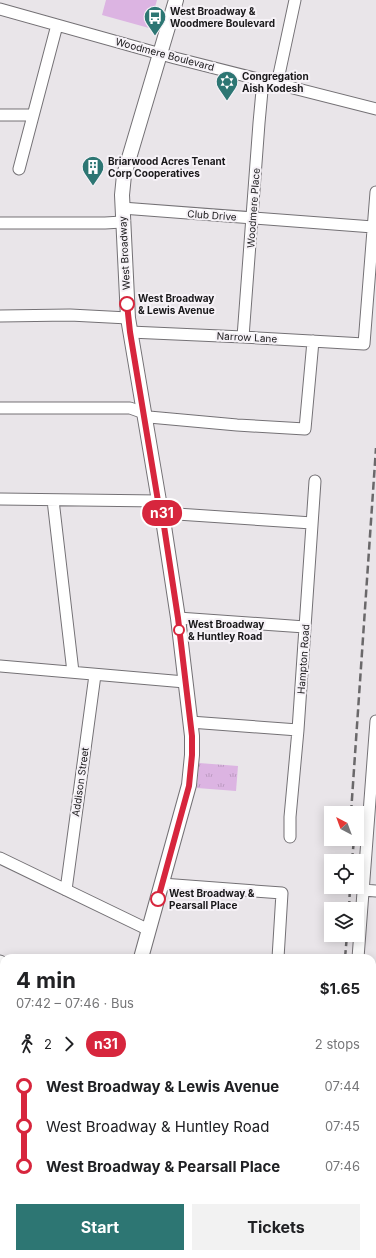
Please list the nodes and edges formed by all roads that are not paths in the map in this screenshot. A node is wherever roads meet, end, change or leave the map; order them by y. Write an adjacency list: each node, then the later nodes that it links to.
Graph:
1 (176, 0): 5 (main road, West Broadway)
2 (295, 0): 7 (street)
3 (0, 10): 4 (street, Woodmere Boulevard)
4 (57, 25): 5 (street, Woodmere Boulevard); 10 (street)
5 (160, 53): 6 (street, Woodmere Boulevard); 13 (main road, West Broadway)
6 (263, 80): 7 (street, Woodmere Boulevard); 14 (street, Woodmere Place)
7 (277, 84): 8 (street, Woodmere Boulevard)
8 (376, 109)
9 (0, 115): 10 (street)
10 (32, 115): 11 (street)
11 (18, 169)
12 (376, 192): 16 (street)
13 (122, 215): 14 (street, Club Drive); 15 (street, Club Drive); 18 (main road, West Broadway)
14 (252, 218): 16 (street, Club Drive); 19 (street, Woodmere Place)
15 (0, 223)
16 (373, 227): 20 (street, Narrow Lane)
17 (0, 316): 18 (street, Narrow Lane)
18 (129, 325): 19 (street, Narrow Lane); 22 (main road, West Broadway)
19 (243, 337): 20 (street, Narrow Lane)
20 (312, 341): 22 (street)
21 (0, 408): 22 (street)
22 (144, 412): 26 (main road, West Broadway)
23 (315, 480): 27 (street, Hampton Road)
24 (0, 499): 25 (street)
25 (53, 500): 26 (street); 31 (street)
26 (160, 507): 27 (street); 28 (main road, West Broadway)
27 (312, 523): 29 (street, Hampton Road)
28 (178, 618): 29 (street); 33 (main road, West Broadway)
29 (305, 627): 36 (street, Hampton Road)
30 (0, 666): 31 (street)
31 (73, 672): 32 (street)
32 (95, 675): 33 (street); 42 (street, Addison Street)
33 (186, 682): 35 (main road, West Broadway)
34 (376, 721): 37 (street)
35 (190, 722): 36 (street); 41 (main road, West Broadway)
36 (298, 730): 38 (street, Hampton Road)
37 (375, 762): 40 (street)
38 (290, 837)
39 (0, 858): 42 (street)
40 (364, 882)
41 (162, 884): 46 (main road, West Broadway); 48 (street)
42 (66, 890): 46 (street)
43 (364, 890): 44 (street)
44 (376, 891)
45 (363, 894): 49 (street)
46 (149, 930): 47 (main road, West Broadway)
47 (142, 954)
48 (278, 954)
49 (358, 954)

